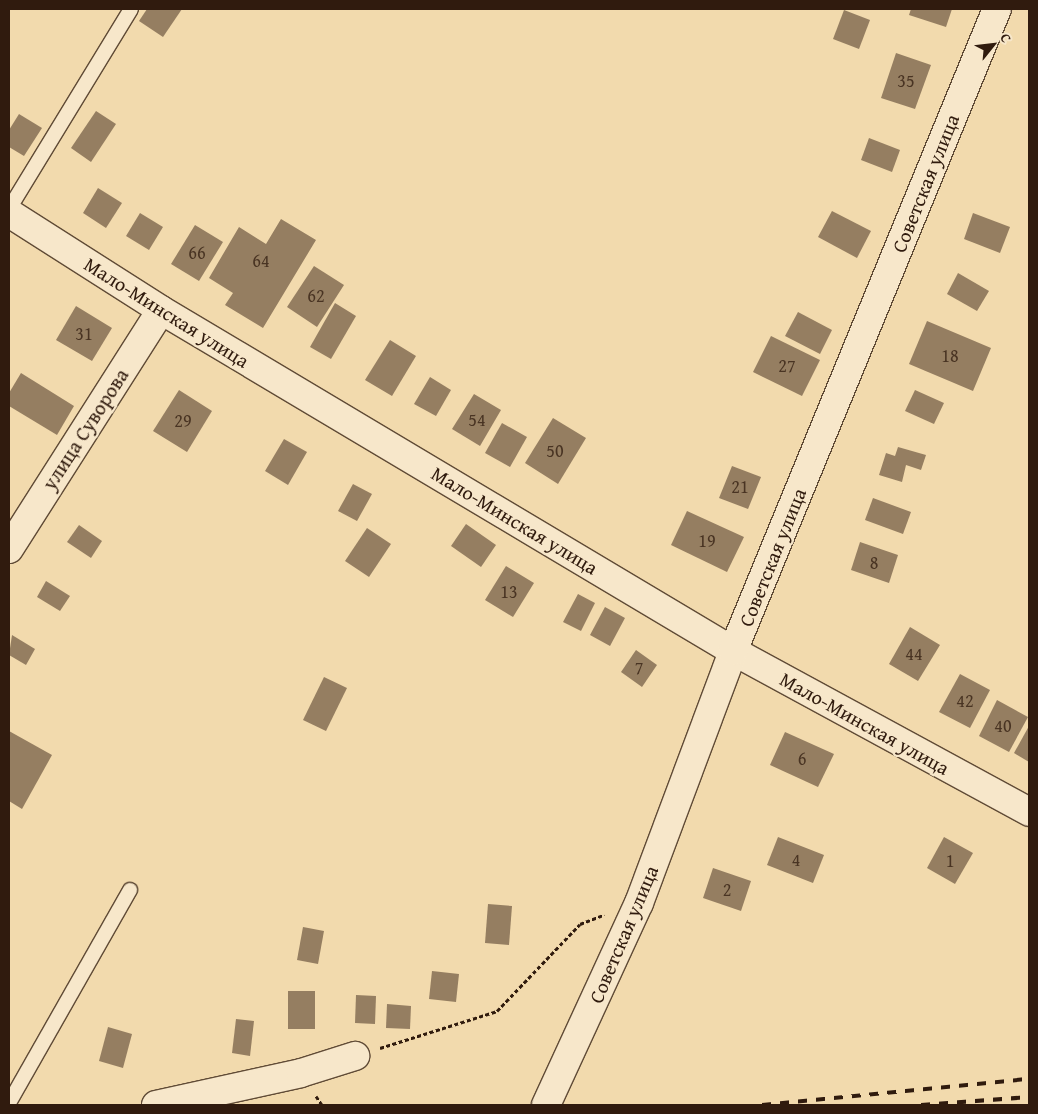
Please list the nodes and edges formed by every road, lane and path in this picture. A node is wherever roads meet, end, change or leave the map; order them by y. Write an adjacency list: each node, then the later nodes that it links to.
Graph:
1 (131, 9): 3 (lane)
2 (997, 9): 7 (street, Советская улица)
3 (9, 209)
4 (9, 213): 5 (street, Мало-Минская улица)
5 (162, 310): 6 (street, улица Суворова); 7 (street, Мало-Минская улица)
6 (9, 549)
7 (733, 651): 8 (street, Мало-Минская улица); 10 (street, Советская улица)
8 (1029, 812)
9 (130, 890): 12 (lane)
10 (639, 903): 11 (path); 14 (street, Советская улица)
11 (355, 1056): 13 (street)
12 (9, 1103)
13 (156, 1105)
14 (546, 1105)

